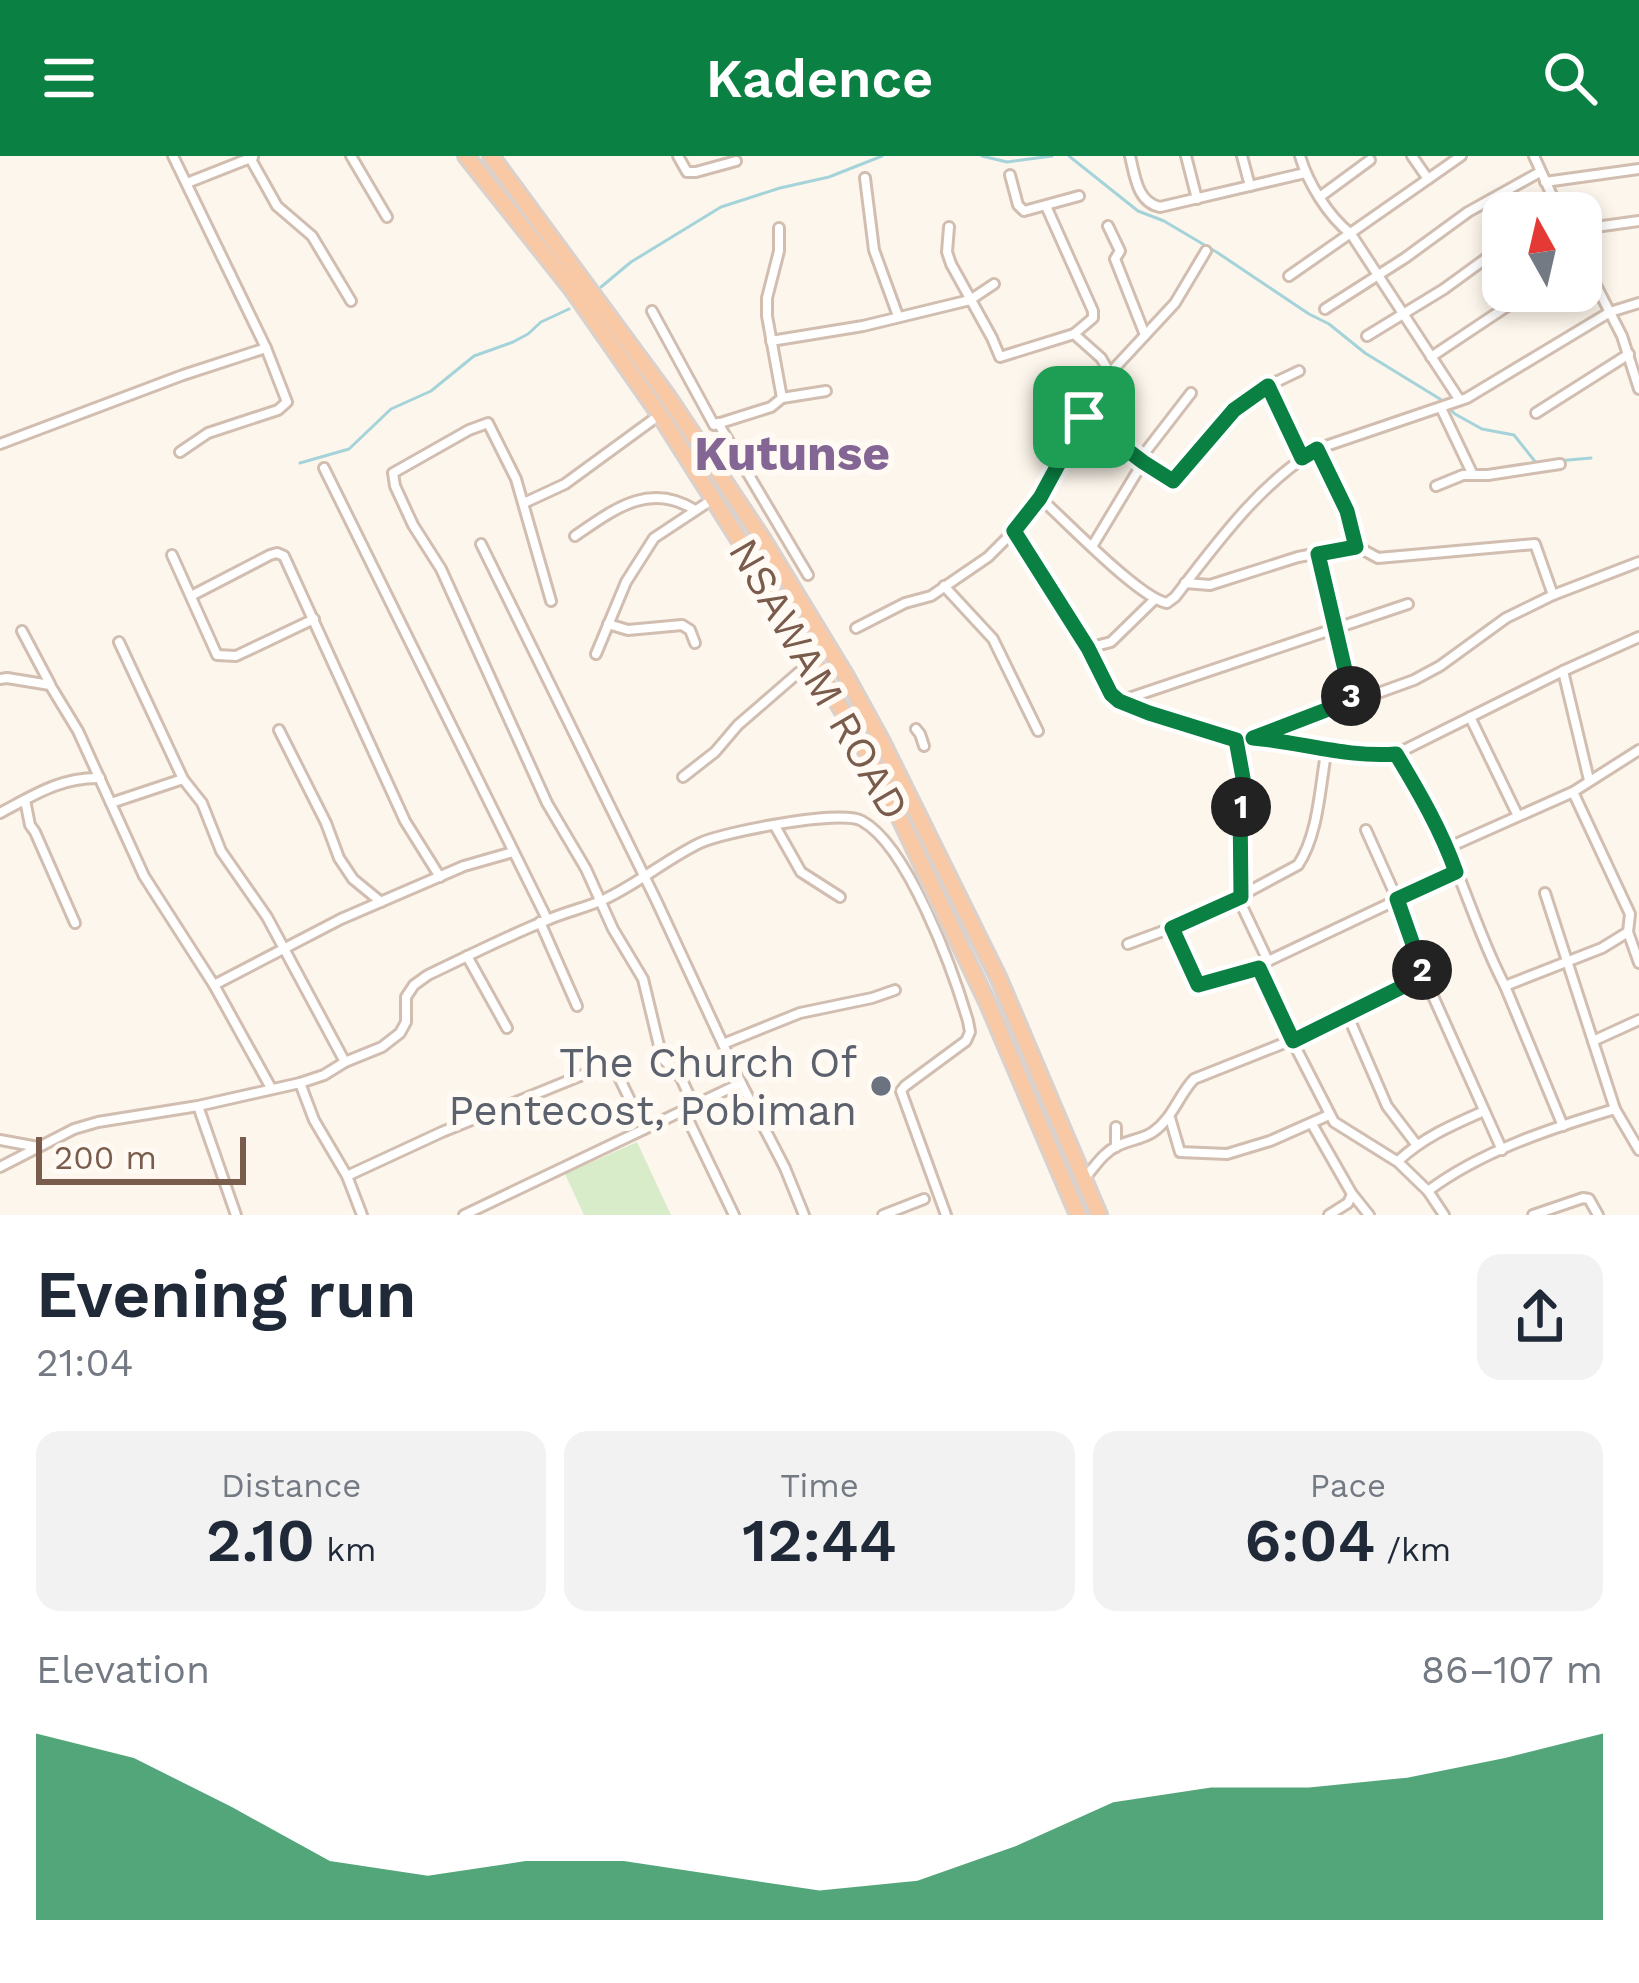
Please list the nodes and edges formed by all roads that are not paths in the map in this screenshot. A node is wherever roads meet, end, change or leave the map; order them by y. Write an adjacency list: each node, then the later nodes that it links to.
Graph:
1 (173, 156): 22 (street)
2 (352, 156): 29 (street)
3 (466, 156): 67 (highway, NSAWAM ROAD)
4 (491, 156): 64 (highway, NSAWAM ROAD)
5 (679, 156): 15 (street)
6 (1130, 156): 27 (street)
7 (1186, 156): 27 (street)
8 (1242, 156): 23 (street)
9 (1300, 156): 17 (street)
10 (1412, 156): 21 (street)
11 (1461, 156): 21 (street)
12 (1534, 156): 19 (street)
13 (251, 157): 22 (street); 43 (street)
14 (1370, 160): 26 (street)
15 (736, 161)
16 (1639, 169): 19 (street)
17 (1305, 173): 23 (street); 26 (street)
18 (1010, 175): 28 (street)
19 (1542, 177): 24 (street); 38 (street)
20 (865, 178): 50 (street)
21 (1429, 180): 35 (street)
22 (188, 183): 55 (street)
23 (1250, 186): 27 (street)
24 (1549, 192)
25 (1079, 196): 28 (street)
26 (1321, 196): 35 (street)
27 (1197, 199)
28 (1046, 206): 51 (street)
29 (387, 217)
30 (1639, 221): 32 (street)
31 (1108, 226): 52 (street)
32 (1602, 226)
33 (949, 227): 42 (street)
34 (778, 228): 54 (street)
35 (1351, 234): 38 (street); 39 (street)
36 (1206, 251): 52 (street)
37 (1482, 261): 49 (street)
38 (1378, 275): 45 (street); 49 (street)
39 (1289, 276)
40 (994, 284): 42 (street)
41 (1602, 297): 48 (street)
42 (970, 300): 50 (street); 51 (street)
43 (351, 301)
44 (1639, 303): 48 (street)
45 (1325, 309)
46 (652, 311): 70 (street)
47 (1498, 312): 57 (street)
48 (1610, 312): 56 (street); 66 (street)
49 (1403, 314): 53 (street); 57 (street)
50 (898, 316): 54 (street)
51 (1074, 334): 59 (street)
52 (1145, 335): 59 (street)
53 (1367, 335)
54 (771, 340): 65 (street)
55 (266, 347): 71 (street); 73 (street)
56 (1629, 354): 61 (street); 68 (street)
57 (1431, 357): 66 (street)
58 (1299, 371): 60 (street)
59 (1110, 373): 69 (street)
60 (1268, 386): 74 (street); 75 (street)
61 (1639, 389)
62 (826, 392): 65 (street)
63 (1191, 393): 75 (street)
64 (668, 397): 67 (highway); 178 (highway, NSAWAM ROAD)
65 (782, 398): 70 (street)
66 (1449, 403): 72 (street); 78 (street)
67 (656, 411): 81 (highway, NSAWAM ROAD); 82 (street)
68 (1535, 413)
69 (1084, 417): 75 (street); 80 (street)
70 (718, 423): 92 (street)
71 (0, 444)
72 (1317, 449): 74 (street); 88 (street)
73 (180, 452)
74 (1302, 458): 93 (street)
75 (1142, 461): 87 (street)
76 (1560, 464): 78 (street)
77 (324, 468): 139 (street)
78 (1472, 473): 79 (street)
79 (1436, 486)
80 (1040, 498): 84 (street); 87 (street)
81 (713, 499): 83 (street); 110 (highway, NSAWAM ROAD)
82 (524, 502): 98 (street); 148 (street)
83 (695, 510): 85 (street); 101 (street)
84 (1014, 531): 94 (street); 108 (street)
85 (575, 536)
86 (481, 544): 143 (street)
87 (1093, 545): 97 (street)
88 (1356, 547): 89 (street); 95 (street)
89 (1318, 554): 93 (street); 102 (street)
90 (172, 555): 96 (street)
91 (1639, 562): 95 (street)
92 (808, 575)
93 (1185, 584): 97 (street)
94 (944, 586): 103 (street); 119 (street)
95 (1553, 595): 114 (street)
96 (191, 596): 100 (street); 100 (street)
97 (1154, 600): 108 (street)
98 (551, 601)
99 (1408, 604): 102 (street)
100 (314, 619): 142 (street)
101 (608, 624): 107 (street); 109 (street)
102 (1334, 627): 114 (street); 115 (street)
103 (856, 628)
104 (22, 631): 113 (street)
105 (1639, 637): 111 (street)
106 (118, 642): 128 (street)
107 (695, 644)
108 (1088, 648): 115 (street)
109 (596, 654)
110 (813, 664): 126 (street); 138 (highway, NSAWAM ROAD)
111 (1562, 671): 116 (street); 129 (street)
112 (0, 680): 113 (street)
113 (50, 686): 127 (street)
114 (1352, 700): 120 (street)
115 (1119, 701): 121 (street)
116 (1470, 717): 125 (street); 134 (street)
117 (916, 729): 122 (street)
118 (279, 730): 149 (street)
119 (1038, 731)
120 (1253, 738): 121 (street); 123 (street)
121 (1236, 740): 146 (street)
122 (924, 746)
123 (1327, 748): 125 (street); 146 (street)
124 (1639, 750): 129 (street)
125 (1396, 754): 137 (street)
126 (682, 777)
127 (100, 778): 131 (street); 132 (street)
128 (183, 779): 132 (street); 157 (street)
129 (1589, 780): 130 (street)
130 (1573, 792): 134 (street); 151 (street)
131 (25, 800): 133 (street); 153 (street)
132 (111, 803): 164 (street)
133 (0, 813)
134 (1518, 816): 137 (street)
135 (775, 826): 140 (street); 143 (street); 145 (street)
136 (1366, 830): 147 (street)
137 (1447, 848): 141 (street)
138 (917, 851): 140 (street); 184 (highway, NSAWAM ROAD)
139 (513, 852): 142 (street); 152 (street)
140 (901, 860): 209 (street)
141 (1456, 872): 147 (street); 165 (street)
142 (440, 877): 149 (street)
143 (644, 878): 148 (street); 173 (street)
144 (1545, 893): 160 (street)
145 (839, 897)
146 (1241, 897): 154 (street); 159 (street)
147 (1397, 899): 159 (street); 163 (street)
148 (601, 901): 152 (street); 180 (street)
149 (382, 902): 157 (street)
150 (1639, 907): 151 (street)
151 (1630, 914): 155 (street)
152 (544, 921): 158 (street); 167 (street)
153 (75, 922)
154 (1172, 928): 156 (street); 162 (street)
155 (1628, 932): 160 (street); 161 (street)
156 (1128, 944)
157 (284, 949): 164 (street); 174 (street)
158 (467, 956): 170 (street); 174 (street)
159 (1268, 961): 162 (street)
160 (1566, 962): 165 (street); 172 (street)
161 (1639, 963)
162 (1259, 968): 171 (street)
163 (1424, 976): 168 (street); 182 (street)
164 (214, 985): 177 (street)
165 (1505, 986): 187 (street)
166 (895, 990): 173 (street)
167 (577, 1006)
168 (1348, 1016): 171 (street); 191 (street)
169 (1639, 1020): 172 (street)
170 (507, 1028)
171 (1293, 1041): 183 (street); 185 (street)
172 (1593, 1041): 181 (street)
173 (723, 1044): 176 (street)
174 (345, 1062): 175 (street)
175 (300, 1083): 177 (street); 199 (street)
176 (742, 1083): 180 (street); 207 (street)
177 (271, 1088): 179 (street)
178 (1044, 1089): 198 (highway, NSAWAM ROAD); 212 (highway, NSAWAM ROAD)
179 (199, 1106): 192 (street); 203 (street)
180 (689, 1108): 189 (street); 206 (street)
181 (1615, 1109): 187 (street); 195 (street)
182 (1484, 1111): 191 (street); 194 (street)
183 (1329, 1114): 186 (street); 196 (street)
184 (1036, 1115): 210 (highway, NSAWAM ROAD); 211 (highway, NSAWAM ROAD)
185 (1170, 1118): 186 (street); 193 (street)
186 (1312, 1124): 201 (street)
187 (1563, 1126): 194 (street)
188 (1116, 1127): 193 (street)
189 (644, 1129): 199 (street); 205 (street)
190 (0, 1140): 192 (street)
191 (1416, 1144): 196 (street)
192 (38, 1147): 197 (street)
193 (1116, 1147): 198 (street)
194 (1502, 1150): 200 (street)
195 (1639, 1150)
196 (1398, 1162): 200 (street)
197 (0, 1167)
198 (1089, 1172): 213 (highway, NSAWAM ROAD)
199 (347, 1176): 204 (street)
200 (1428, 1191): 216 (street)
201 (1352, 1194): 214 (street); 215 (street)
202 (924, 1198): 208 (street)
203 (236, 1215)
204 (362, 1215)
205 (464, 1215)
206 (734, 1215)
207 (804, 1215)
208 (884, 1215)
209 (946, 1215)
210 (1068, 1215)
211 (1078, 1215)
212 (1099, 1215)
213 (1109, 1215)
214 (1329, 1215)
215 (1369, 1215)
216 (1444, 1215)
217 (1533, 1215): 218 (street)
218 (1598, 1215)

